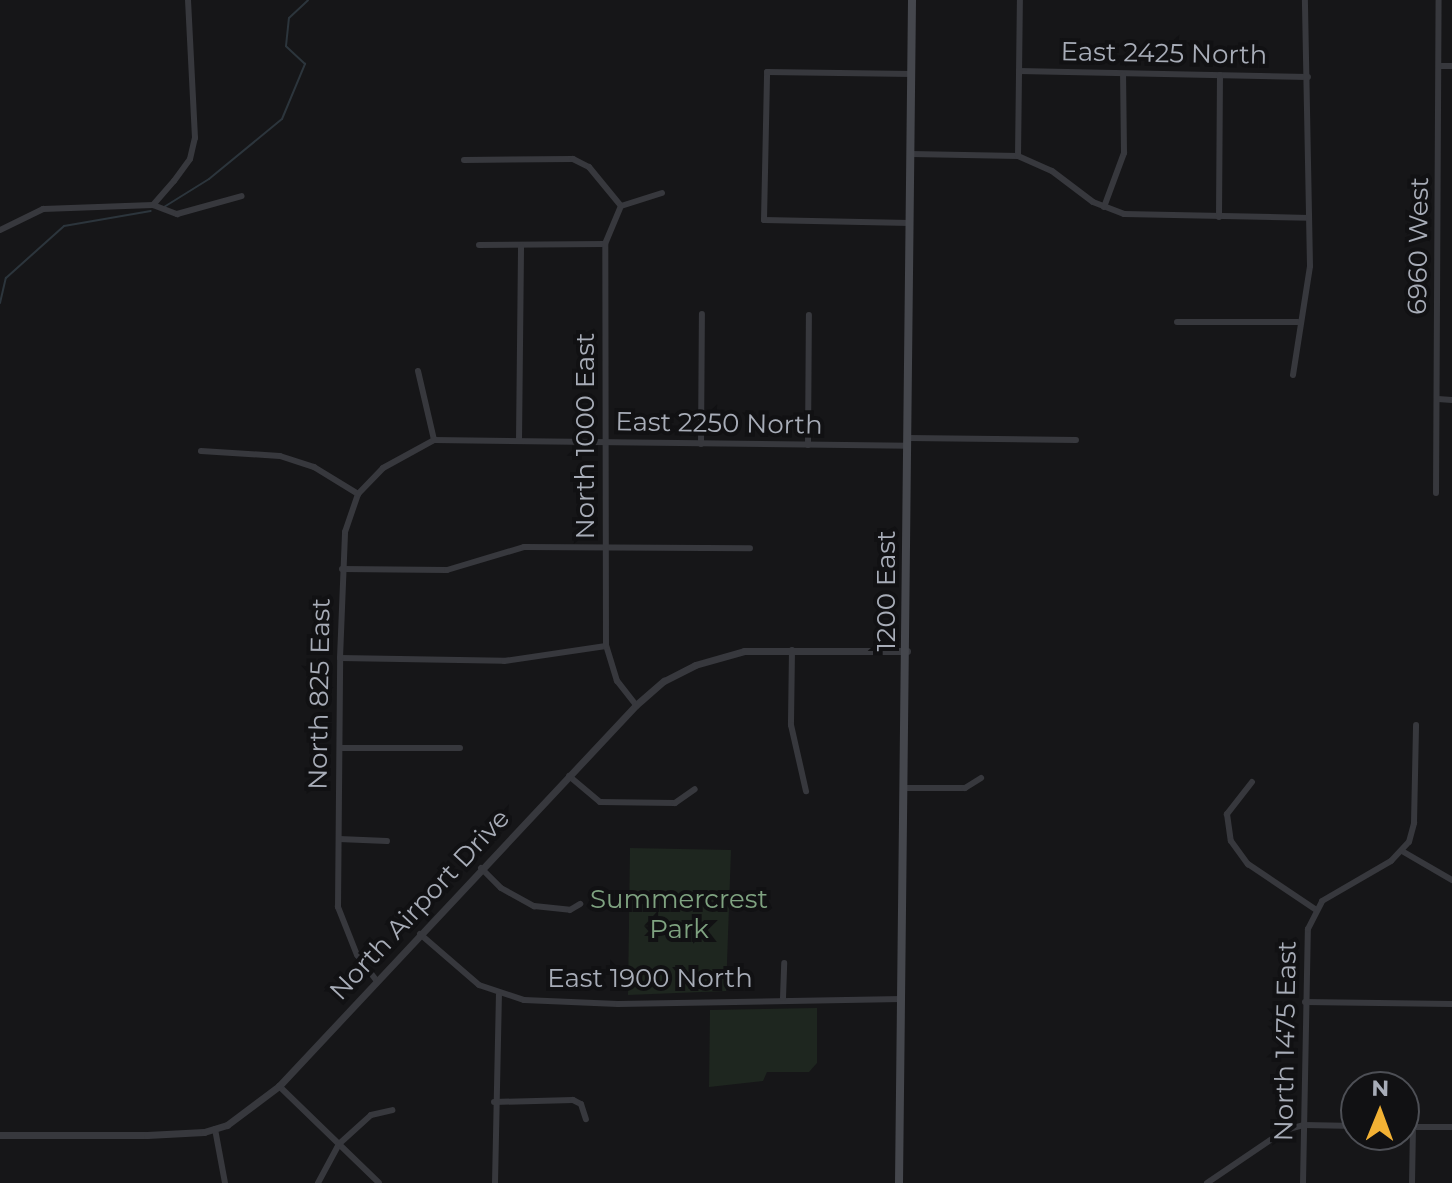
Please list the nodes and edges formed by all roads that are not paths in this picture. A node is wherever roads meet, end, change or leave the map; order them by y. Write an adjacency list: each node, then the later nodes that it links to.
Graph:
1 (188, 0): 18 (street)
2 (912, 0): 9 (main road, 1200 East)
3 (1020, 0): 8 (street)
4 (1305, 0): 12 (street)
5 (1439, 0): 6 (street, 6960 West)
6 (1439, 66): 7 (street); 34 (street, 6960 West)
7 (1452, 66)
8 (1019, 71): 10 (street, East 2425 North); 14 (street)
9 (912, 74): 13 (main road, 1200 East); 23 (street)
10 (1123, 75): 11 (street, East 2425 North); 20 (street)
11 (1220, 75): 12 (street, East 2425 North); 21 (street)
12 (1308, 77): 22 (street)
13 (911, 154): 14 (street); 23 (main road, 1200 East)
14 (1018, 156): 20 (street)
15 (464, 160): 19 (street)
16 (662, 193): 19 (street)
17 (242, 196): 18 (street)
18 (153, 205): 24 (street)
19 (621, 206): 25 (street, North 1000 East)
20 (1104, 207): 21 (street)
21 (1219, 217): 22 (street)
22 (1309, 218): 31 (street)
23 (910, 223): 39 (main road, 1200 East)
24 (0, 230)
25 (605, 244): 27 (street); 40 (street, North 1000 East)
26 (479, 245): 27 (street)
27 (521, 246): 38 (street)
28 (702, 314): 41 (street)
29 (809, 315): 42 (street)
30 (1177, 322): 31 (street)
31 (1298, 322): 33 (street)
32 (418, 371): 36 (street)
33 (1293, 375)
34 (1438, 399): 35 (street); 44 (street, 6960 West)
35 (1452, 400)
36 (434, 440): 38 (street, East 2250 North); 45 (street, North 825 East)
37 (1076, 440): 39 (street, East 2250 North)
38 (519, 441): 40 (street, East 2250 North)
39 (908, 442): 42 (street, East 2250 North); 51 (main road, 1200 East)
40 (608, 443): 41 (street, East 2250 North); 46 (street, North 1000 East)
41 (701, 444): 42 (street, East 2250 North)
42 (808, 445)
43 (201, 451): 45 (street)
44 (1436, 493)
45 (358, 494): 48 (street, North 825 East)
46 (606, 548): 47 (street); 48 (street); 49 (street, North 1000 East)
47 (750, 548)
48 (342, 569): 52 (street, North 825 East)
49 (606, 646): 52 (street); 53 (street, North 1000 East)
50 (792, 650): 51 (street, North Airport Drive); 53 (street, North Airport Drive); 62 (street)
51 (907, 651): 60 (main road, 1200 East)
52 (340, 658): 55 (street, North 825 East)
53 (636, 705): 57 (street, North Airport Drive)
54 (1416, 725): 65 (street)
55 (341, 748): 56 (street); 63 (street, North 825 East)
56 (460, 748)
57 (569, 776): 61 (street); 66 (street, North Airport Drive)
58 (981, 778): 60 (street)
59 (1252, 782): 69 (street)
60 (905, 788): 75 (main road, 1200 East)
61 (695, 789)
62 (806, 791)
63 (339, 839): 64 (street); 72 (street, North 825 East)
64 (387, 841)
65 (1402, 851): 67 (street); 69 (street, North 1475 East)
66 (481, 868): 68 (street); 70 (street, North Airport Drive)
67 (1452, 880)
68 (580, 904)
69 (1315, 909): 76 (street, North 1475 East)
70 (420, 934): 72 (street, North Airport Drive); 73 (street, East 1900 North)
71 (784, 963): 74 (street)
72 (376, 980): 78 (street, North Airport Drive)
73 (499, 995): 74 (street, East 1900 North); 79 (street)
74 (783, 998): 75 (street, East 1900 North)
75 (902, 999): 94 (main road, 1200 East)
76 (1305, 1002): 77 (street); 82 (street, North 1475 East)
77 (1452, 1004)
78 (279, 1086): 86 (street, North Airport Drive); 88 (street)
79 (494, 1102): 81 (street); 93 (street)
80 (392, 1110): 88 (street)
81 (586, 1119)
82 (1304, 1125): 83 (street); 95 (street); 96 (street, North 1475 East)
83 (1340, 1126)
84 (1420, 1127): 85 (street)
85 (1452, 1127)
86 (215, 1129): 87 (street, North Airport Drive); 90 (street)
87 (0, 1135)
88 (339, 1144): 91 (street); 92 (street)
89 (1413, 1151): 97 (street)
90 (225, 1183)
91 (318, 1183)
92 (379, 1183)
93 (495, 1183)
94 (899, 1183)
95 (1207, 1183)
96 (1303, 1183)
97 (1412, 1183)

